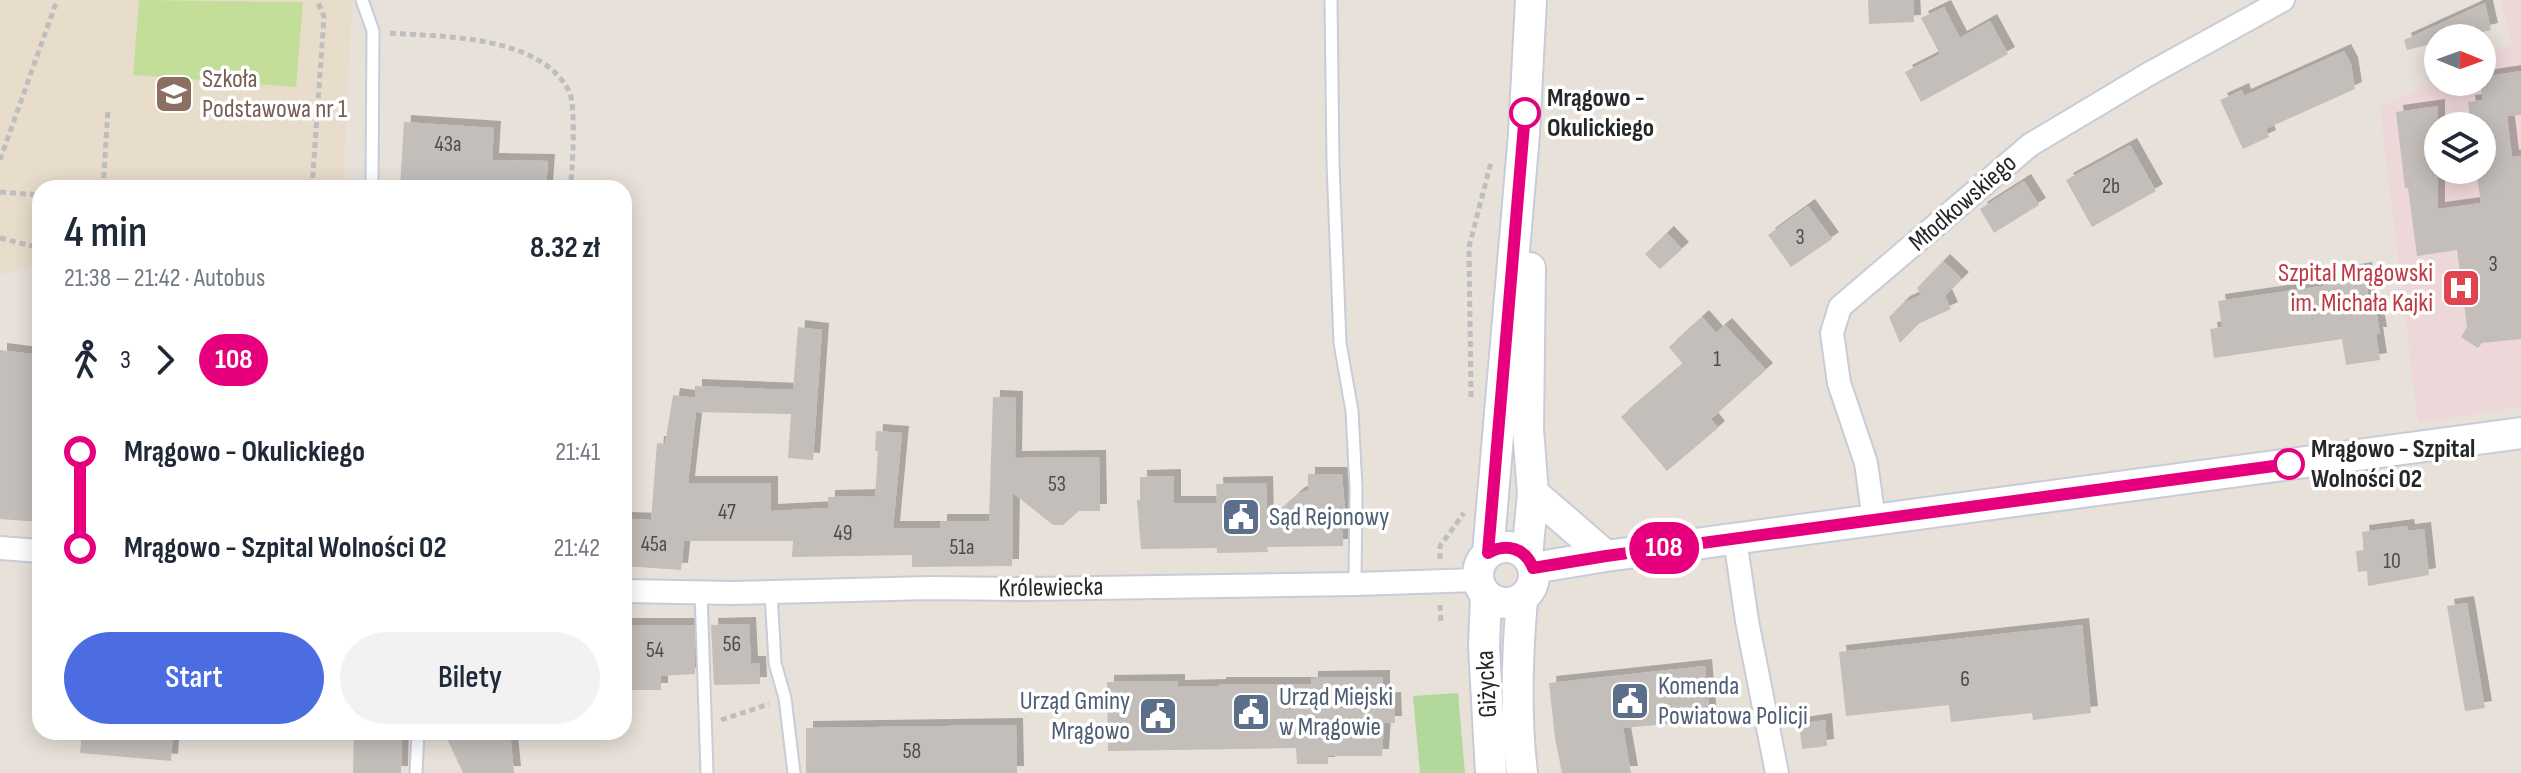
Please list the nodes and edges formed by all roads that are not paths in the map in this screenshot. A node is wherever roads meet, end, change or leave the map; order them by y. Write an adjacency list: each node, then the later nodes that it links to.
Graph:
1 (362, 0): 6 (lane)
2 (1331, 0): 15 (lane)
3 (1531, 0): 5 (street)
4 (2283, 0): 9 (street, Młodkowskiego)
5 (1524, 134): 8 (street); 16 (street, Giżycka)
6 (372, 180)
7 (2521, 433): 9 (street)
8 (1533, 493): 13 (street); 14 (street)
9 (1874, 520): 10 (street)
10 (1735, 539): 13 (street); 27 (street)
11 (0, 548): 12 (street)
12 (32, 550)
13 (1606, 556): 14 (street)
14 (1530, 562): 16 (street); 20 (street)
15 (1355, 584): 16 (street, Królewiecka); 19 (street, Królewiecka)
16 (1478, 585): 20 (street); 25 (street, Giżycka)
17 (632, 591): 18 (street, Królewiecka)
18 (701, 592): 19 (street, Królewiecka); 23 (lane)
19 (771, 592): 24 (lane)
20 (1522, 599): 26 (street, Giżycka)
21 (418, 740): 22 (lane)
22 (416, 773)
23 (707, 773)
24 (794, 773)
25 (1491, 773)
26 (1522, 773)
27 (1777, 773)

